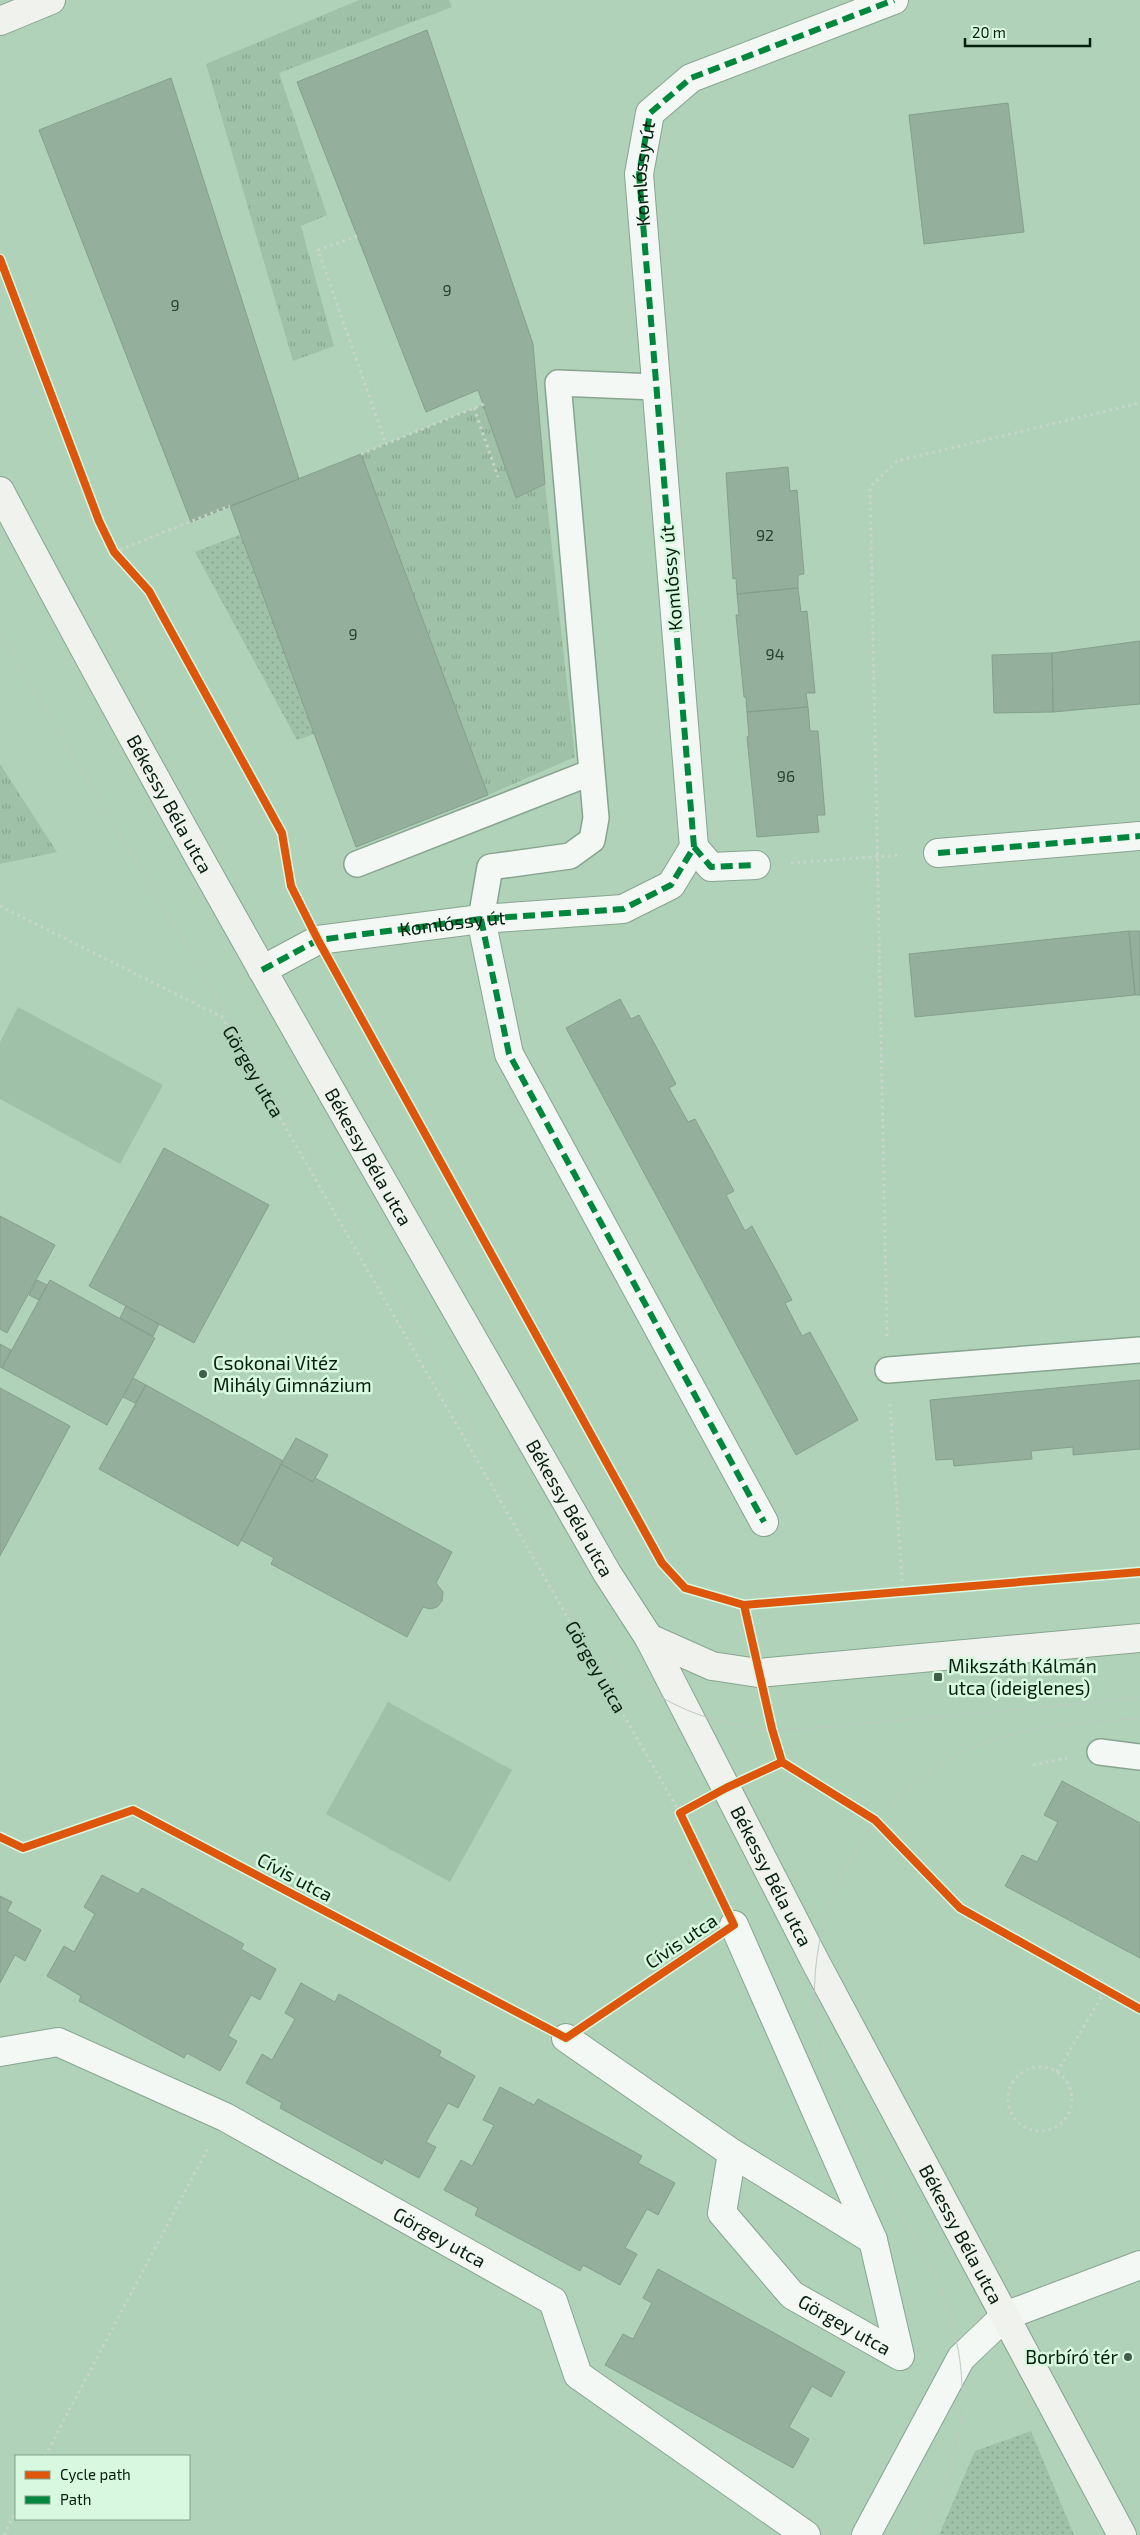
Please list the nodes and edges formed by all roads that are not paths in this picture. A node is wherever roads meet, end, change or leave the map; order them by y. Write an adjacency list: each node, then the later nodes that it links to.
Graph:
1 (51, 0): 3 (street)
2 (894, 0): 4 (street, Komlóssy út)
3 (0, 21)
4 (655, 387): 6 (lane); 8 (street, Komlóssy út)
5 (0, 491): 13 (street, Békessy Béla utca)
6 (592, 772): 10 (lane); 12 (lane)
7 (1140, 836): 9 (street)
8 (694, 847): 11 (street); 12 (street, Komlóssy út)
9 (938, 853)
10 (357, 864)
11 (756, 865)
12 (481, 919): 13 (street, Komlóssy út); 16 (street)
13 (262, 970): 17 (street, Békessy Béla utca)
14 (1140, 1350): 15 (lane)
15 (888, 1370)
16 (764, 1522)
17 (649, 1638): 18 (street); 27 (street, Békessy Béla utca)
18 (1140, 1638)
19 (1100, 1752): 20 (lane)
20 (1140, 1757)
21 (734, 1925): 25 (street)
22 (566, 2038): 24 (street)
23 (0, 2052): 28 (street, Görgey utca)
24 (732, 2154): 25 (street); 25 (street, Görgey utca)
25 (873, 2240)
26 (1140, 2265): 27 (street)
27 (1005, 2316): 29 (street); 30 (street, Békessy Béla utca)
28 (806, 2535)
29 (866, 2535)
30 (1122, 2535)

